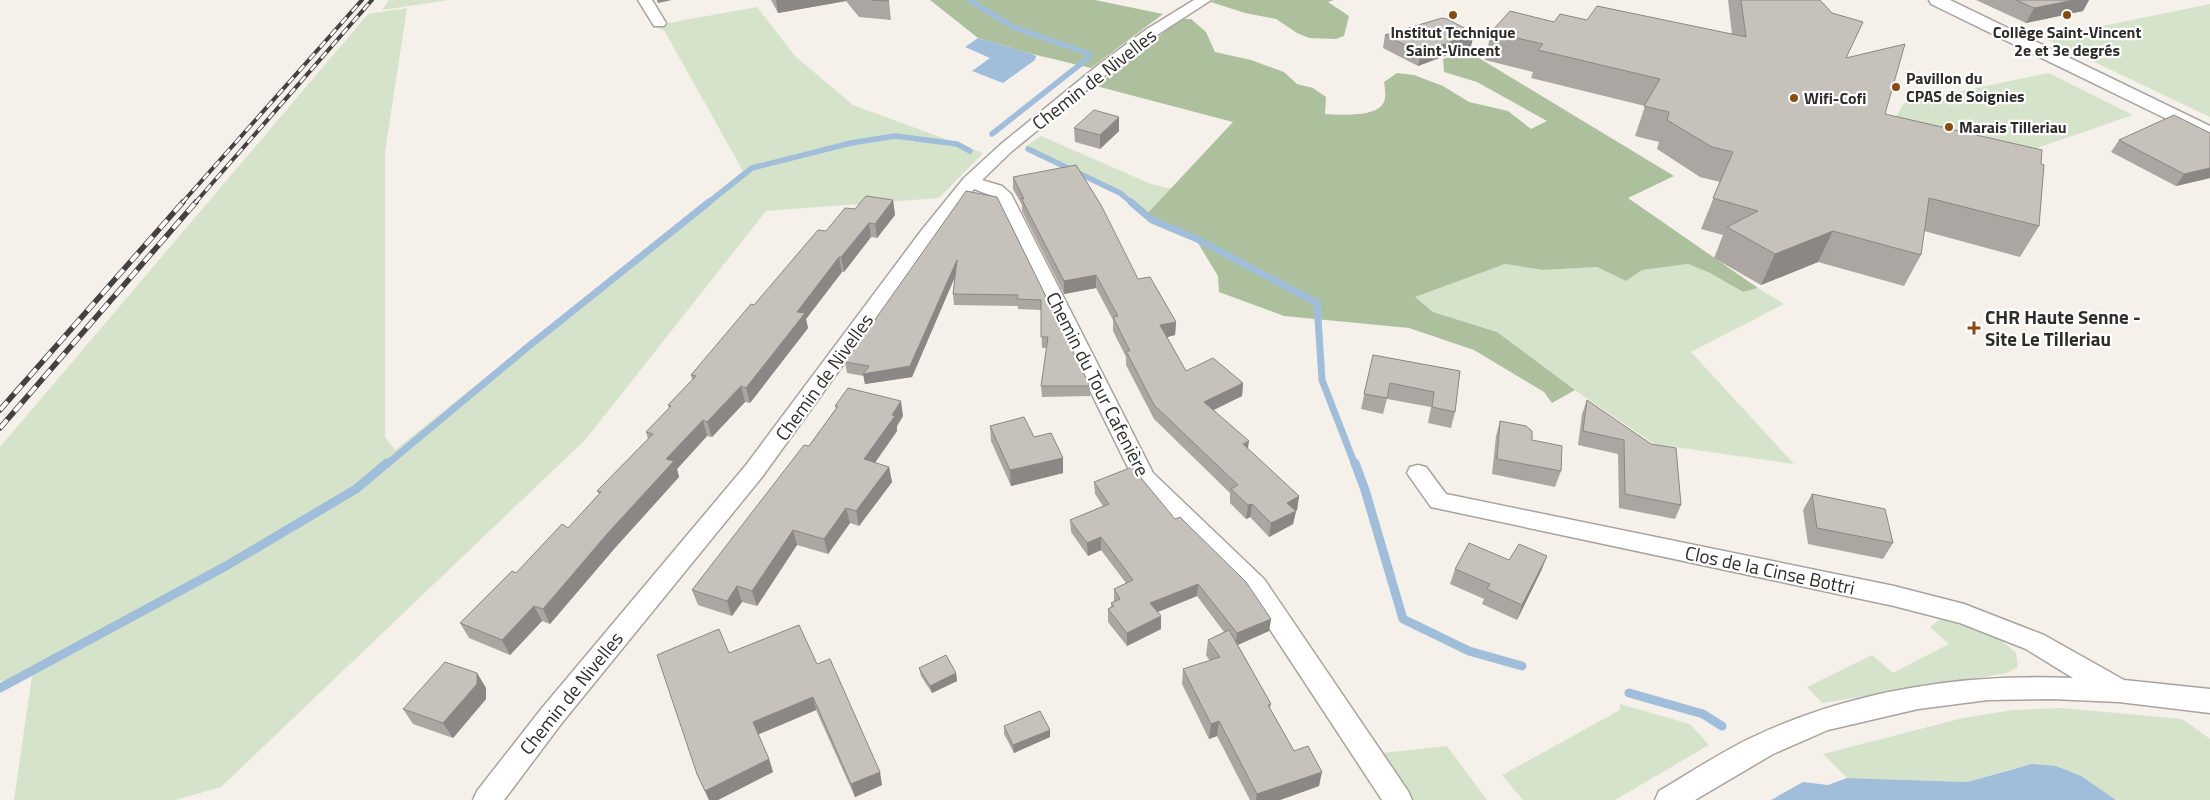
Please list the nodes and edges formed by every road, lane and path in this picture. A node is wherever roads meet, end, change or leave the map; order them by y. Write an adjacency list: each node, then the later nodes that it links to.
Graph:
1 (644, 0): 4 (street)
2 (1204, 0): 6 (street, Chemin de Nivelles)
3 (1937, 0): 5 (street)
4 (659, 23)
5 (2210, 134)
6 (970, 182): 10 (street, Chemin de Nivelles); 11 (street, Chemin du Tour Cafenière)
7 (1418, 473): 8 (street, Clos de la Cinse Bottri)
8 (2119, 691): 9 (street); 12 (street)
9 (2210, 701)
10 (487, 800)
11 (1398, 800)
12 (1669, 800)

